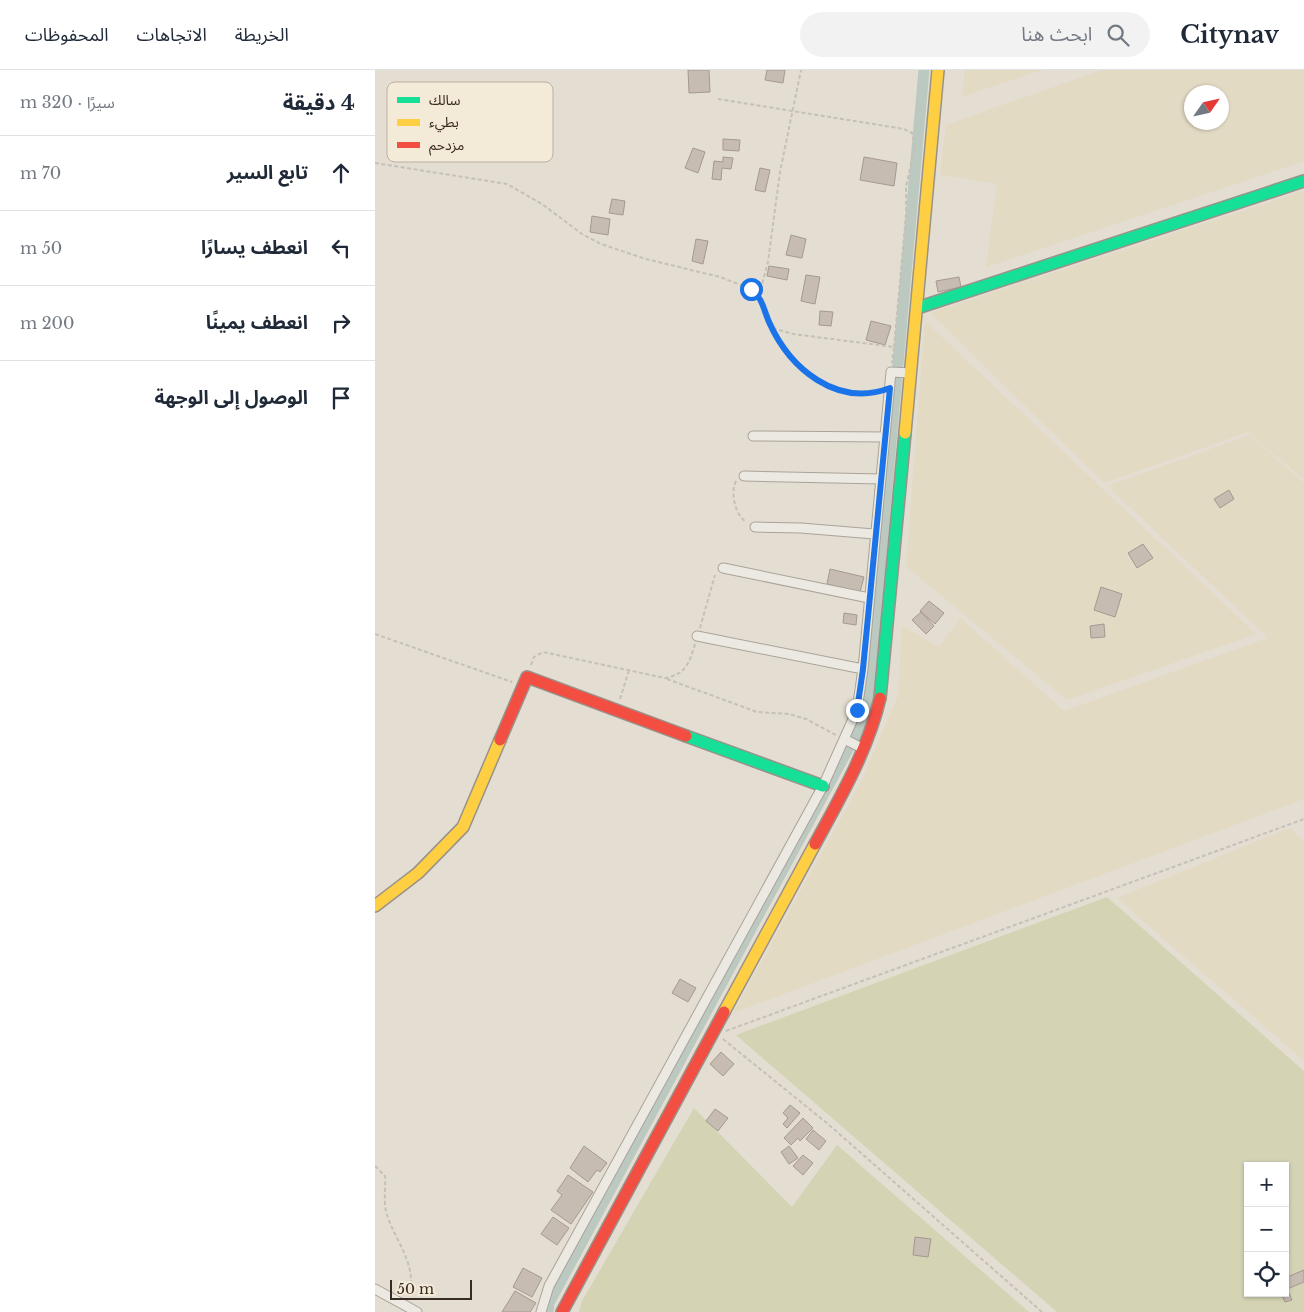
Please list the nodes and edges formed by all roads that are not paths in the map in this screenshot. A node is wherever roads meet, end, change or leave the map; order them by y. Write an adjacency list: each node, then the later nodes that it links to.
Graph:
1 (939, 70): 3 (street)
2 (1304, 181): 3 (street)
3 (917, 308): 4 (street)
4 (908, 373): 6 (street); 16 (street)
5 (753, 436): 6 (street)
6 (885, 437): 8 (street)
7 (744, 476): 8 (street)
8 (881, 479): 10 (street)
9 (755, 527): 10 (street)
10 (875, 534): 12 (street)
11 (723, 568): 12 (street)
12 (869, 598): 14 (street)
13 (697, 636): 14 (street)
14 (863, 669): 15 (street)
15 (846, 740): 16 (street); 17 (street)
16 (861, 748): 22 (street)
17 (823, 786): 18 (street); 21 (street)
18 (375, 906)
19 (375, 1289): 20 (street)
20 (417, 1312)
21 (541, 1312)
22 (562, 1312)

